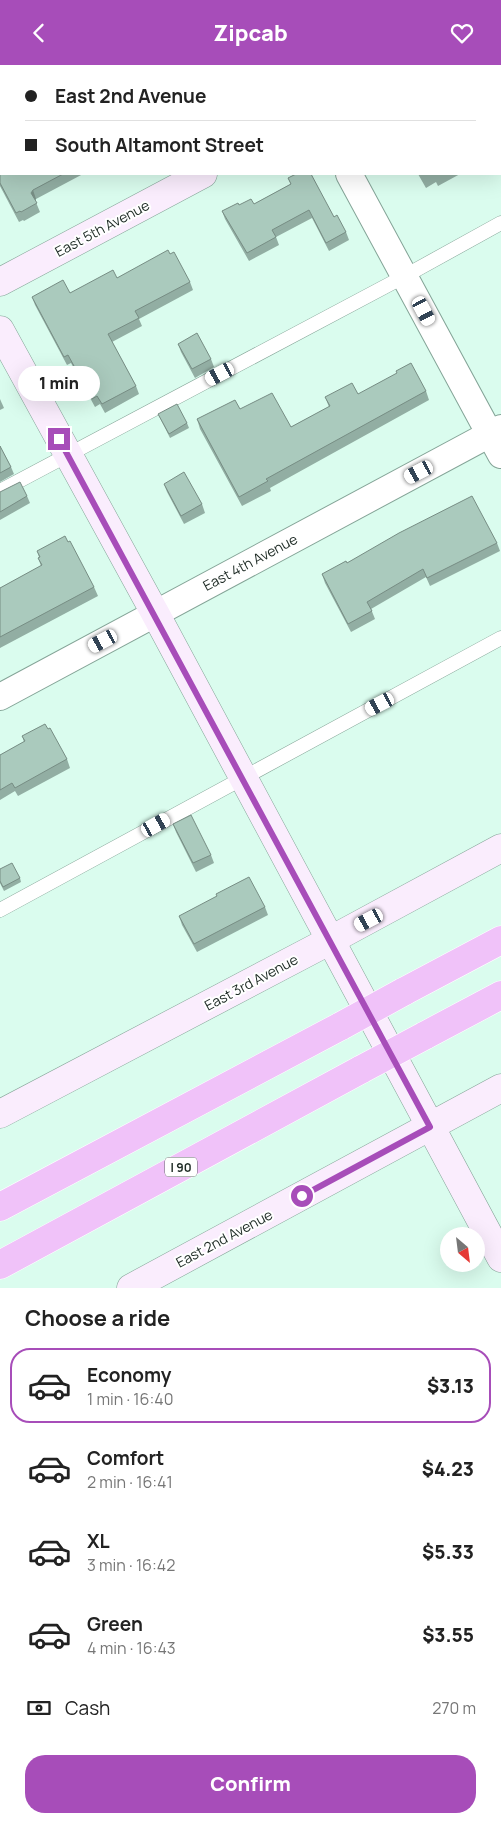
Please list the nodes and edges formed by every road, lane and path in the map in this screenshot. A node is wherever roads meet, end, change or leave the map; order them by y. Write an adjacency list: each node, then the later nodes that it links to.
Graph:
1 (201, 175): 5 (street, East 5th Avenue)
2 (350, 175): 4 (street)
3 (501, 223): 4 (lane)
4 (405, 276): 7 (street); 8 (lane)
5 (0, 282)
6 (0, 330): 8 (street)
7 (497, 439): 10 (street, East 4th Avenue)
8 (68, 454): 9 (lane); 10 (street)
9 (0, 491)
10 (154, 613): 12 (street, East 4th Avenue); 13 (street)
11 (501, 638): 13 (lane)
12 (0, 697)
13 (242, 778): 15 (lane); 17 (street)
14 (501, 848): 17 (street, East 3rd Avenue)
15 (0, 909)
16 (501, 940): 22 (highway, bridge)
17 (330, 941): 20 (street, East 3rd Avenue); 21 (street)
18 (501, 995): 24 (highway, I 90, bridge)
19 (501, 1088): 21 (street, East 2nd Avenue)
20 (0, 1114)
21 (430, 1127): 23 (street); 25 (street, East 2nd Avenue)
22 (0, 1207)
23 (501, 1258)
24 (0, 1265)
25 (131, 1288)

